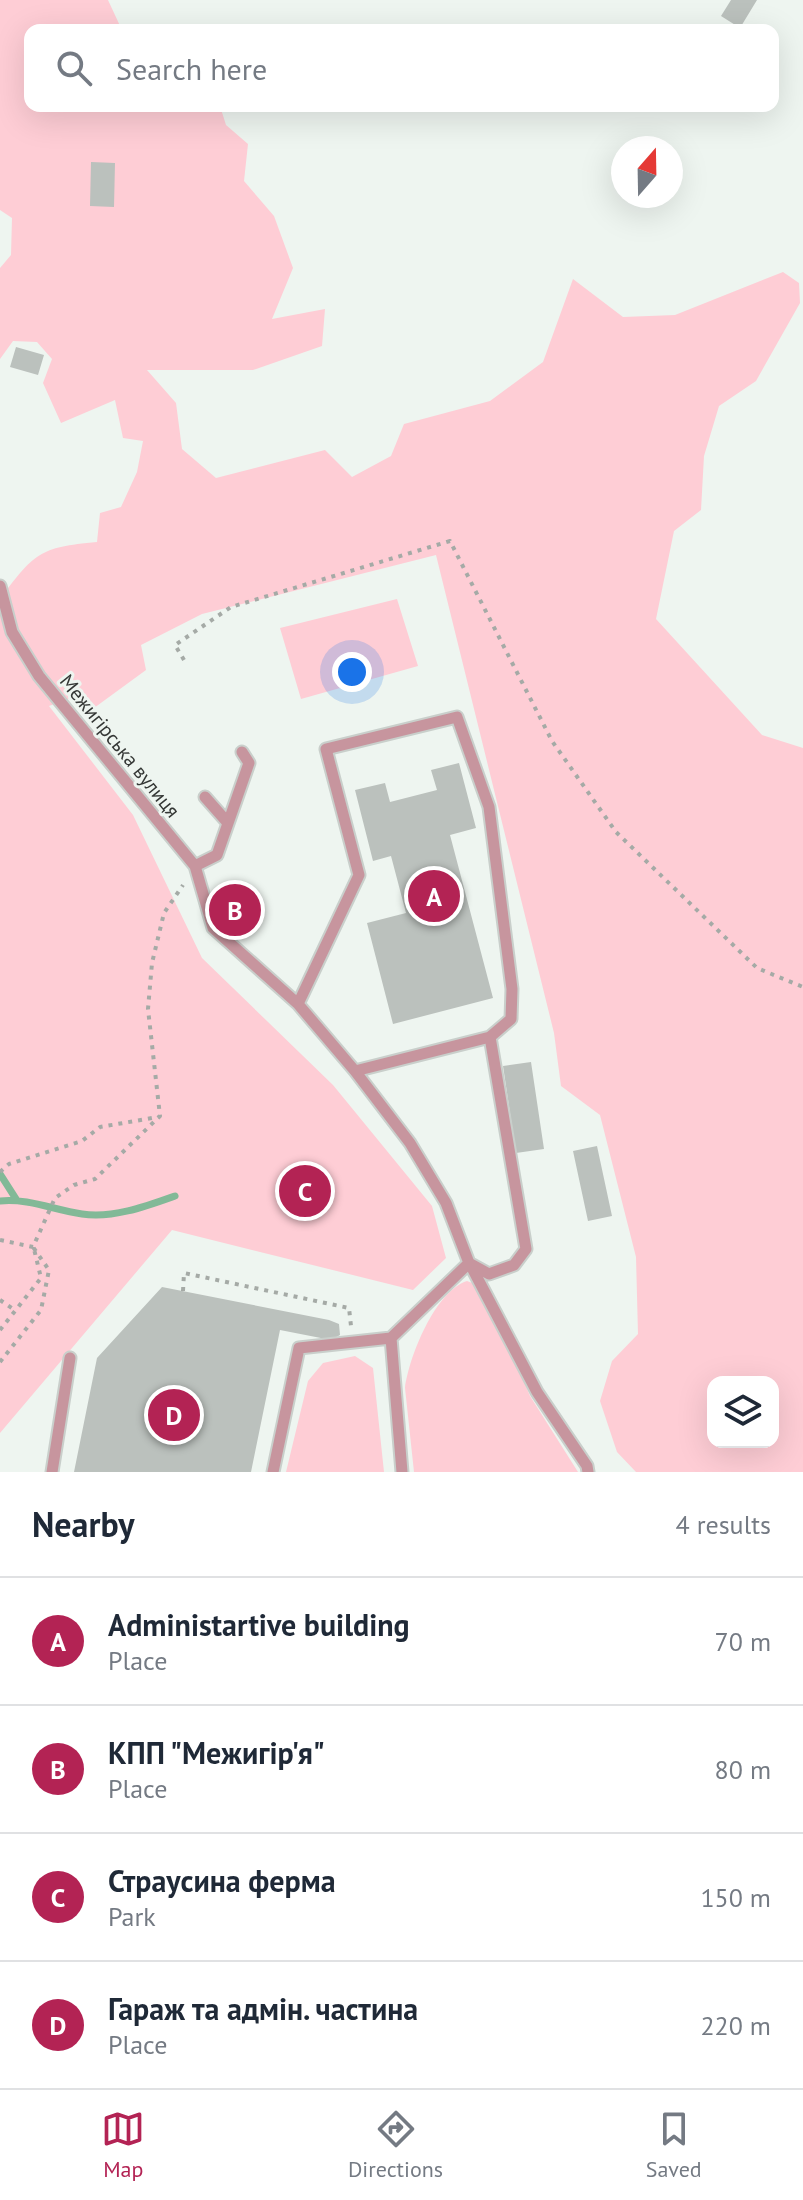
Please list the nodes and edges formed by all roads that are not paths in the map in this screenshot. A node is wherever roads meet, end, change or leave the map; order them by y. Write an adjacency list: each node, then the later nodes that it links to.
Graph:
1 (0, 586): 5 (lane, Межигірська вулиця)
2 (242, 752): 4 (lane)
3 (205, 797): 4 (lane)
4 (228, 823): 5 (lane)
5 (195, 866): 6 (lane, Межигірська вулиця)
6 (298, 1004): 7 (lane); 8 (lane)
7 (490, 1037): 8 (lane); 9 (lane)
8 (355, 1071): 9 (lane)
9 (469, 1263): 10 (lane); 15 (lane)
10 (391, 1338): 13 (lane); 14 (lane)
11 (70, 1358): 12 (lane)
12 (52, 1472)
13 (273, 1472)
14 (402, 1472)
15 (588, 1472)

